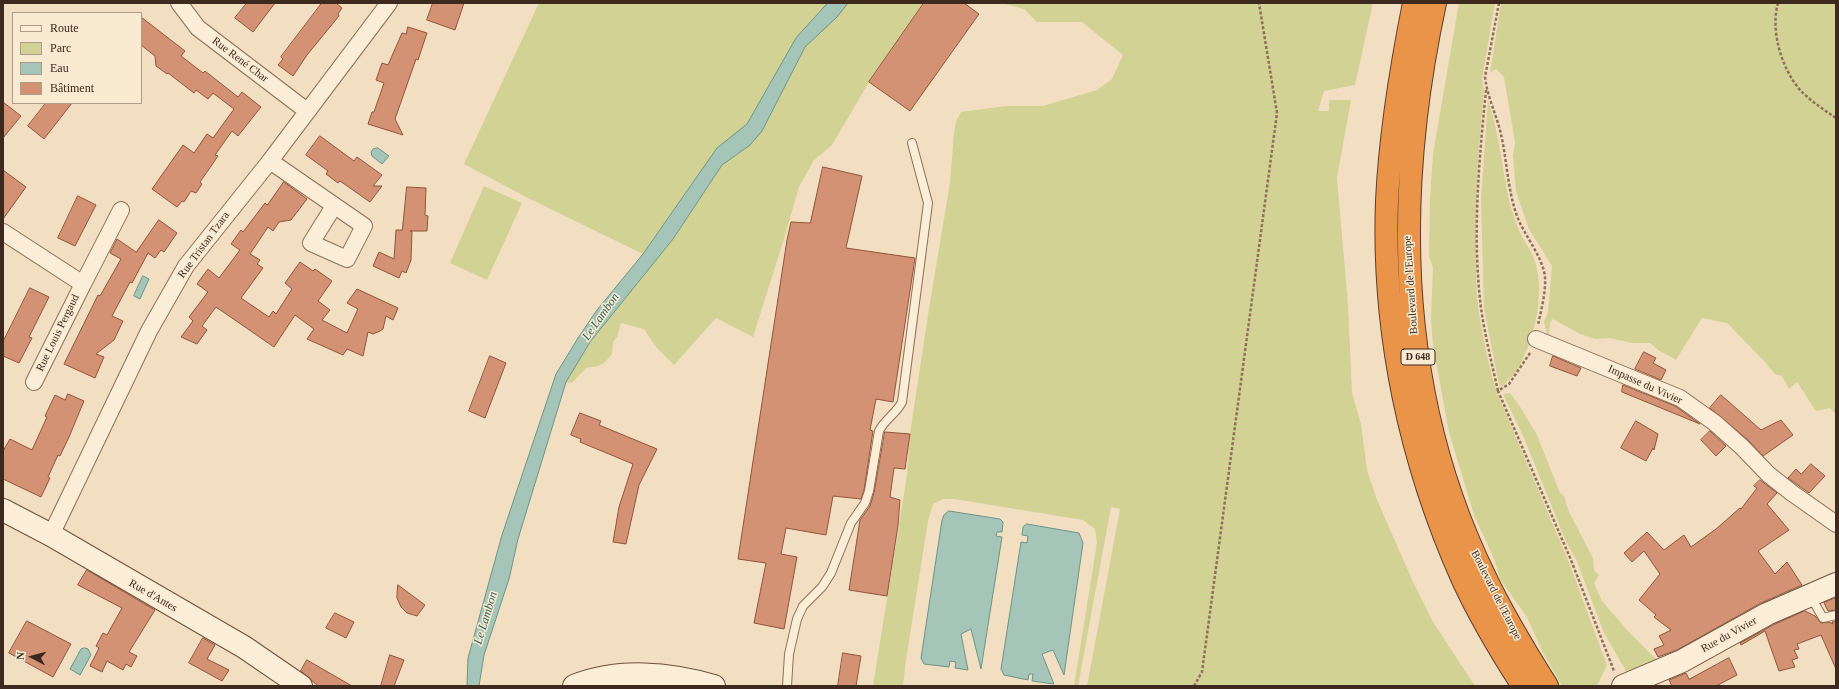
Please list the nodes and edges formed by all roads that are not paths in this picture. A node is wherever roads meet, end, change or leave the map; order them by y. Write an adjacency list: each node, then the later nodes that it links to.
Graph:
1 (179, 3): 5 (street, Rue René Char)
2 (389, 3): 5 (street, Rue Tristan Tzara)
3 (1414, 3): 24 (highway, Boulevard de l'Europe / D 648)
4 (1435, 3): 25 (highway, Boulevard de l'Europe / D 648)
5 (307, 111): 7 (street, Rue Tristan Tzara)
6 (912, 143): 23 (lane)
7 (270, 161): 8 (street); 16 (street, Rue Tristan Tzara)
8 (334, 206)
9 (121, 210): 11 (street, Rue Louis Pergaud)
10 (3, 232): 11 (street, Rue Louis Pergaud)
11 (83, 284): 13 (street, Rue Louis Pergaud)
12 (1536, 339): 15 (street, Impasse du Vivier)
13 (34, 382)
14 (3, 510): 16 (street, Rue d'Antes)
15 (1836, 524)
16 (51, 535): 20 (street, Rue d'Antes)
17 (1836, 584): 18 (street, Rue du Vivier)
18 (1810, 596): 19 (lane); 26 (street, Rue du Vivier)
19 (1836, 615)
20 (300, 686)
21 (574, 686): 22 (street)
22 (714, 686)
23 (787, 686)
24 (1523, 686)
25 (1547, 686)
26 (1622, 686)

